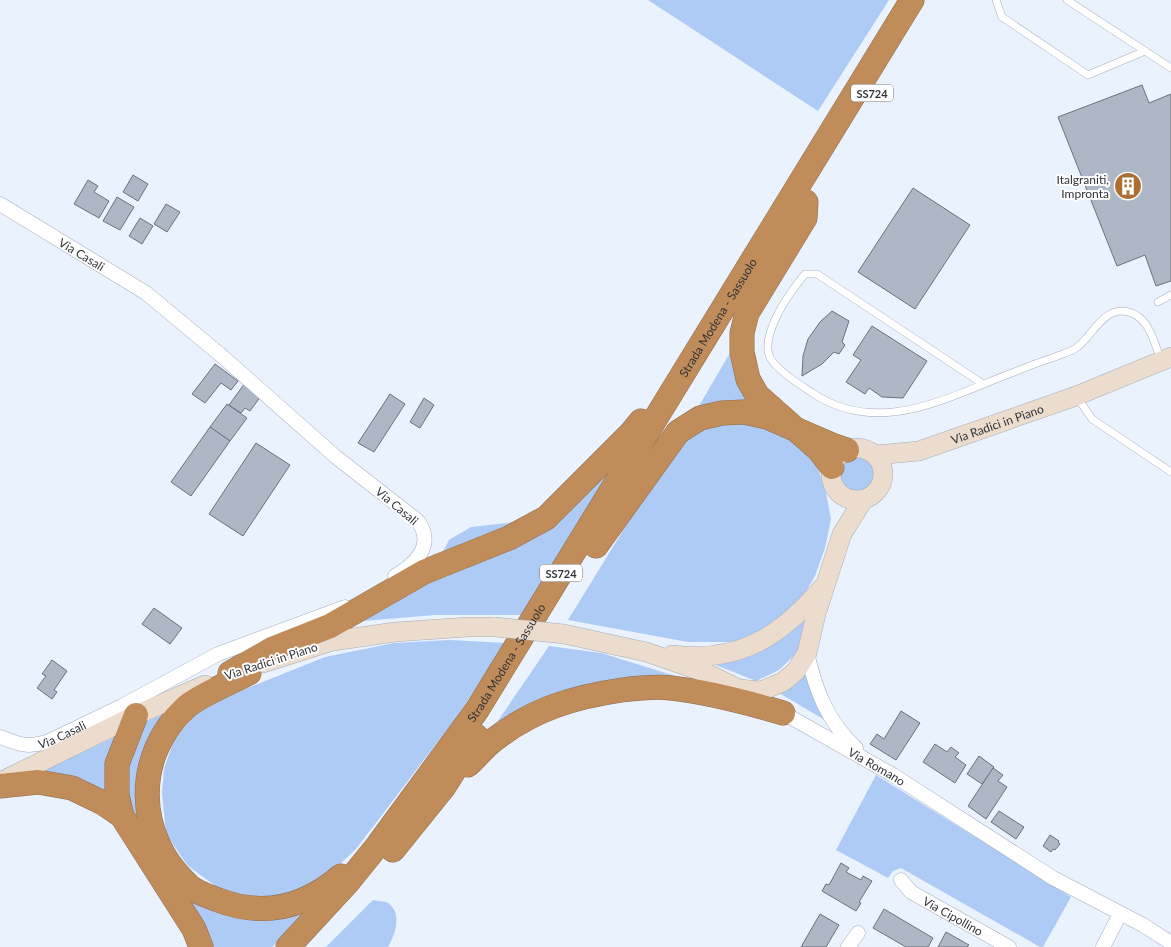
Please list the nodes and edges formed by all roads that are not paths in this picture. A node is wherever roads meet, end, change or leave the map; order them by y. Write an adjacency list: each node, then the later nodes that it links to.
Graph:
1 (912, 0): 7 (highway, SS724)
2 (929, 0): 7 (highway, SS724)
3 (996, 0): 5 (lane)
4 (1067, 0): 5 (lane)
5 (1145, 51): 6 (lane)
6 (1171, 68)
7 (808, 189): 11 (highway, Strada Modena - Sassuolo / SS724); 15 (highway); 24 (highway, Strada Modena - Sassuolo / SS724)
8 (0, 204): 34 (street, Via Casali)
9 (1171, 296): 10 (lane)
10 (1158, 302)
11 (698, 351): 30 (highway); 39 (highway, Strada Modena - Sassuolo / SS724)
12 (1166, 359): 13 (lane); 14 (street, Via Radici in Piano)
13 (983, 384): 13 (lane)
14 (1076, 396): 16 (street, Via Radici in Piano); 19 (lane)
15 (798, 430): 18 (highway); 24 (highway)
16 (919, 450): 17 (street, Via Radici in Piano); 20 (street, Via Radici in Piano)
17 (876, 455): 18 (street); 20 (street)
18 (839, 458): 21 (street)
19 (1171, 472)
20 (884, 478): 22 (street)
21 (837, 492): 22 (street); 23 (street)
22 (863, 500): 23 (street)
23 (842, 534): 25 (street)
24 (596, 546): 37 (highway, Strada Modena - Sassuolo / SS724)
25 (826, 583): 27 (street); 28 (street)
26 (564, 634): 27 (street, Via Romano); 29 (street, Via Radici in Piano, bridge)
27 (646, 652): 31 (street, Via Romano)
28 (807, 653): 31 (street); 35 (street)
29 (276, 660): 30 (street, Via Radici in Piano); 39 (highway)
30 (230, 673): 33 (street, Via Radici in Piano)
31 (740, 689): 32 (street, Via Romano)
32 (783, 713): 35 (street, Via Romano); 37 (highway)
33 (136, 714): 36 (street, Via Radici in Piano); 38 (highway)
34 (0, 738)
35 (871, 762): 41 (street, Via Romano)
36 (0, 784): 38 (highway)
37 (442, 788): 46 (highway, Strada Modena - Sassuolo / SS724)
38 (122, 816): 44 (highway)
39 (378, 845): 45 (highway, Strada Modena - Sassuolo / SS724)
40 (901, 880): 48 (street, Via Cipollino)
41 (1120, 914): 43 (street, Via Romano); 49 (street)
42 (858, 933): 47 (street)
43 (1171, 943)
44 (200, 947)
45 (288, 947)
46 (309, 947)
47 (848, 947)
48 (1010, 947)
49 (1102, 947)

